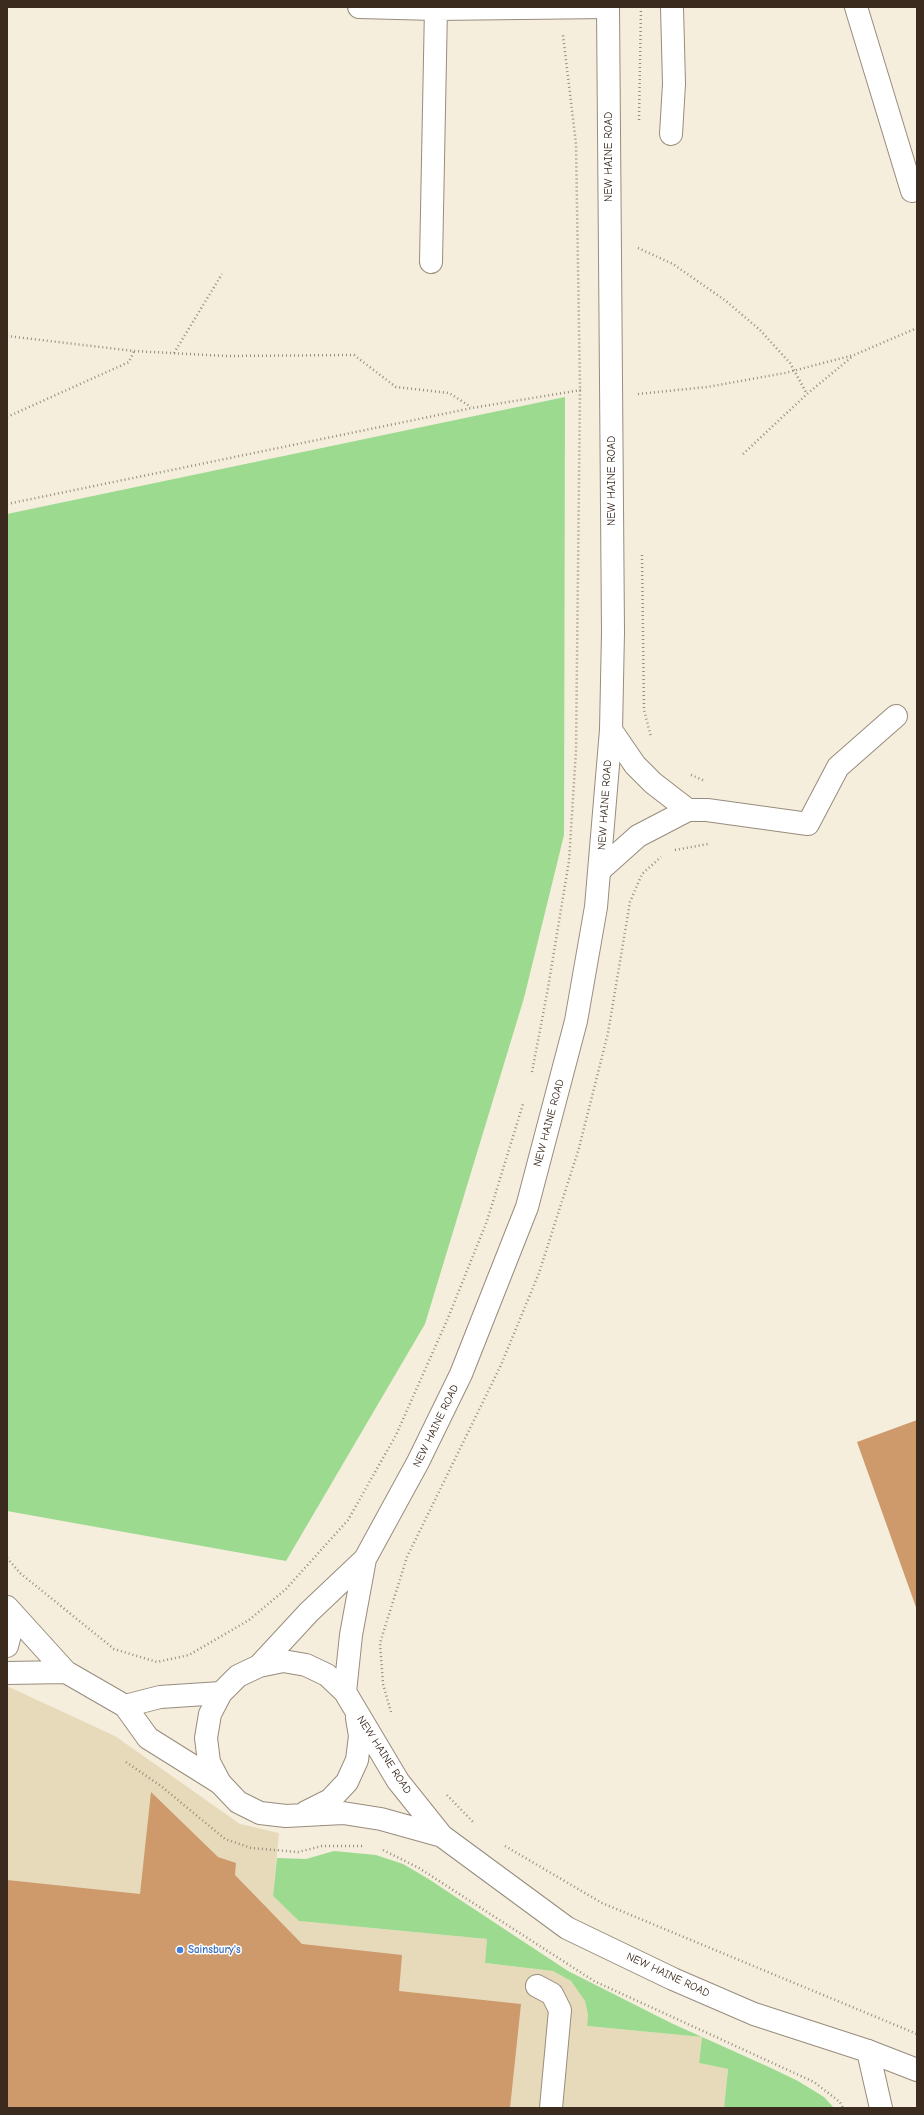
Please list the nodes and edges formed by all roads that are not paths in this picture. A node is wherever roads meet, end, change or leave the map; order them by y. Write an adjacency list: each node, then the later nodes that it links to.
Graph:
1 (359, 7): 5 (main road)
2 (608, 7): 6 (main road); 11 (main road, NEW HAINE ROAD)
3 (672, 7): 7 (main road)
4 (856, 7): 8 (main road)
5 (436, 8): 6 (main road); 9 (main road)
6 (562, 8)
7 (671, 134)
8 (912, 191)
9 (431, 262)
10 (896, 716): 12 (main road)
11 (611, 730): 12 (main road); 13 (main road, NEW HAINE ROAD)
12 (688, 810): 13 (main road)
13 (600, 870): 14 (main road, NEW HAINE ROAD)
14 (365, 1559): 17 (main road, NEW HAINE ROAD); 20 (main road, NEW HAINE ROAD)
15 (8, 1609): 16 (main road); 18 (main road)
16 (7, 1646)
17 (259, 1666): 20 (main road, NEW HAINE ROAD); 21 (main road, NEW HAINE ROAD)
18 (66, 1672): 19 (main road); 22 (main road)
19 (7, 1673)
20 (344, 1692): 23 (main road, NEW HAINE ROAD)
21 (221, 1693): 22 (main road); 24 (main road, NEW HAINE ROAD)
22 (125, 1706): 24 (main road)
23 (356, 1713): 25 (main road, NEW HAINE ROAD); 26 (main road, NEW HAINE ROAD)
24 (220, 1783): 25 (main road, NEW HAINE ROAD)
25 (286, 1816): 26 (main road, NEW HAINE ROAD)
26 (442, 1836): 28 (main road, NEW HAINE ROAD)
27 (537, 1986): 30 (main road)
28 (868, 2051): 29 (main road, NEW HAINE ROAD); 31 (main road)
29 (917, 2070)
30 (551, 2108)
31 (881, 2108)

